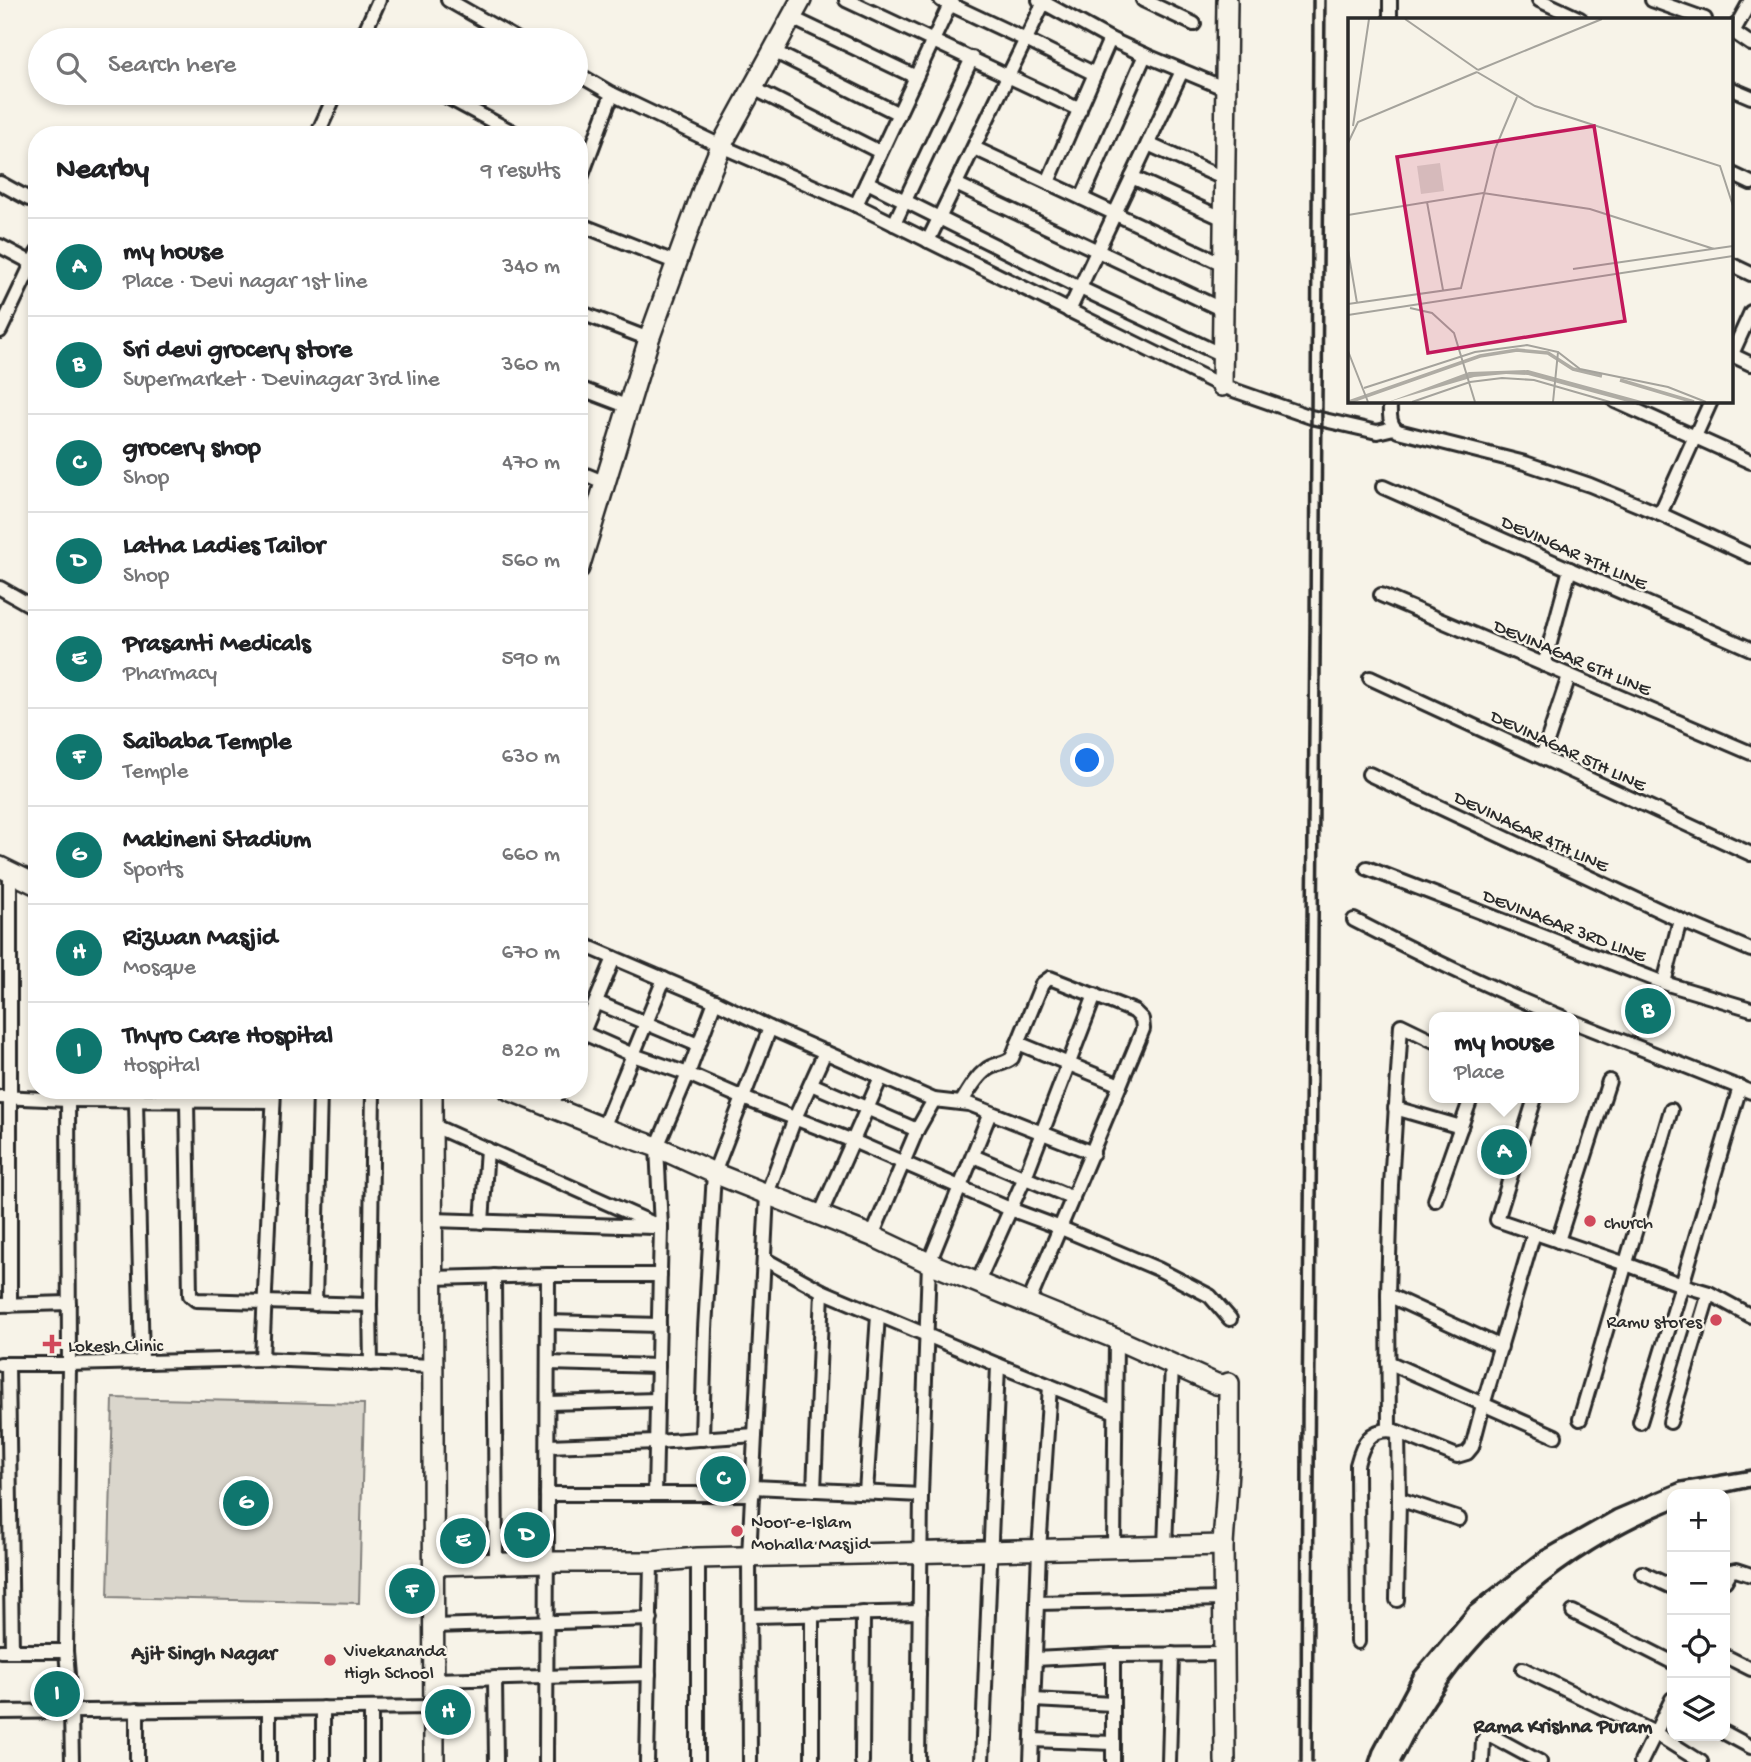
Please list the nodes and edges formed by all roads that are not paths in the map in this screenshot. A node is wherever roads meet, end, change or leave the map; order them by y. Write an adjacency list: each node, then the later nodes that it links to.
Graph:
1 (379, 0): 18 (street)
2 (448, 0): 19 (street)
3 (801, 0): 13 (street)
4 (846, 0): 23 (street)
5 (1143, 0): 17 (street)
6 (1227, 0): 35 (street)
7 (1391, 0): 14 (street)
8 (1539, 0): 15 (street)
9 (1652, 0): 16 (street)
10 (1751, 0): 20 (street)
11 (948, 1): 23 (street); 24 (street)
12 (1043, 1): 22 (street); 24 (street)
13 (792, 18): 26 (street); 32 (street)
14 (1390, 18)
15 (1578, 18)
16 (1701, 18)
17 (1194, 24)
18 (366, 28)
19 (497, 28)
20 (1734, 29)
21 (1734, 33): 25 (street)
22 (1110, 39): 27 (street); 30 (street)
23 (933, 40): 28 (street); 32 (street)
24 (1026, 40): 30 (street); 31 (street)
25 (1751, 44)
26 (773, 51): 34 (street); 42 (street)
27 (1145, 55): 29 (street); 59 (street)
28 (972, 58): 31 (street); 60 (street)
29 (1182, 71): 35 (street); 45 (street)
30 (1095, 74): 41 (street)
31 (1009, 76): 41 (street); 47 (street)
32 (916, 77): 42 (street)
33 (588, 80): 37 (street)
34 (753, 88): 46 (street); 48 (street)
35 (1226, 89): 52 (street)
36 (1734, 90): 38 (street)
37 (612, 94): 46 (street); 49 (street)
38 (1751, 97)
39 (331, 105): 43 (street)
40 (462, 105): 44 (street)
41 (1080, 110): 54 (street)
42 (899, 114): 48 (street)
43 (321, 126)
44 (501, 126)
45 (1148, 144): 51 (street); 52 (street)
46 (721, 146): 61 (street); 71 (street)
47 (974, 148): 54 (street); 57 (street)
48 (880, 152): 53 (street)
49 (588, 154)
50 (1734, 175): 56 (street)
51 (1132, 177): 62 (street); 64 (street)
52 (1225, 179): 64 (street)
53 (867, 182): 60 (street); 61 (street)
54 (1048, 182): 59 (street)
55 (0, 183): 58 (street)
56 (1751, 183)
57 (956, 184): 63 (street); 69 (street)
58 (28, 198)
59 (1082, 198): 62 (street)
60 (905, 201): 63 (street); 65 (street)
61 (856, 205): 65 (street)
62 (1115, 214): 69 (street); 72 (street)
63 (939, 219): 67 (street); 76 (street)
64 (1224, 219): 72 (street)
65 (894, 224): 67 (street)
66 (588, 228): 71 (street)
67 (928, 241): 78 (street)
68 (0, 246): 70 (street)
69 (1098, 251): 76 (street); 77 (street)
70 (28, 256)
71 (677, 262): 82 (street)
72 (1223, 264): 77 (street)
73 (1734, 266): 75 (street)
74 (28, 273): 81 (street)
75 (1751, 274)
76 (1080, 288): 78 (street); 84 (street)
77 (1223, 310): 84 (street)
78 (1069, 311): 87 (street)
79 (1751, 312): 83 (street)
80 (588, 316): 82 (street)
81 (0, 331)
82 (649, 340): 92 (street)
83 (1734, 350)
84 (1222, 355): 87 (street)
85 (1734, 355): 86 (street)
86 (1751, 364)
87 (1222, 386): 93 (street)
88 (588, 391): 92 (street)
89 (1390, 402): 93 (street)
90 (1617, 402): 94 (street)
91 (1711, 402): 94 (street)
92 (629, 407): 97 (street)
93 (1398, 430): 99 (street)
94 (1695, 437): 95 (street); 99 (street)
95 (1751, 462)
96 (588, 475): 97 (street)
97 (606, 482): 100 (street)
98 (1383, 487): 102 (street, DEVINGAR 7TH LINE)
99 (1660, 514): 101 (street)
100 (588, 537)
101 (1751, 555)
102 (1570, 569): 106 (street, DEVINGAR 7TH LINE); 107 (street)
103 (0, 588): 105 (street)
104 (1381, 595): 107 (street, DEVINAGAR 6TH LINE)
105 (28, 604)
106 (1751, 649)
107 (1544, 664): 108 (street, DEVINAGAR 6TH LINE)
108 (1569, 676): 110 (street, DEVINAGAR 6TH LINE); 111 (street)
109 (1370, 678): 111 (street, DEVINAGAR 5TH LINE)
110 (1751, 753)
111 (1542, 757): 113 (street, DEVINAGAR 5TH LINE)
112 (1369, 774): 118 (street, DEVINAGAR 4TH LINE)
113 (1751, 854)
114 (1367, 868): 123 (street, DEVINAGAR 3RD LINE)
115 (5, 870): 116 (street); 147 (street)
116 (28, 881)
117 (1354, 920): 128 (street)
118 (1680, 920): 120 (street, DEVINAGAR 4TH LINE); 123 (street)
119 (588, 947): 121 (street)
120 (1751, 950)
121 (614, 958): 122 (street); 126 (street)
122 (664, 979): 125 (street); 130 (street)
123 (1664, 983): 127 (street, DEVINAGAR 3RD LINE)
124 (1095, 995): 135 (street); 139 (street); 144 (street)
125 (715, 1001): 132 (street); 136 (street)
126 (596, 1002): 129 (street); 130 (street)
127 (1751, 1009)
128 (1550, 1012)
129 (588, 1020)
130 (646, 1023): 136 (street); 138 (street)
131 (1579, 1024): 145 (street)
132 (770, 1028): 137 (street); 148 (street)
133 (588, 1038): 138 (street)
134 (1429, 1039): 163 (street)
135 (1018, 1044): 139 (street); 160 (street)
136 (698, 1045): 140 (street)
137 (825, 1052): 141 (street); 143 (street)
138 (633, 1055): 140 (street); 170 (street)
139 (1069, 1064): 144 (street); 172 (street)
140 (688, 1074): 148 (street); 174 (street)
141 (881, 1077): 157 (street); 164 (street)
142 (1609, 1081): 193 (street)
143 (811, 1084): 164 (street); 167 (street)
144 (1121, 1084): 176 (street)
145 (1745, 1090): 202 (street)
146 (28, 1096): 147 (street)
147 (5, 1097): 210 (street)
148 (743, 1098): 167 (street); 179 (street)
149 (68, 1099): 206 (street)
150 (113, 1099): 158 (street)
151 (222, 1099): 159 (street)
152 (274, 1099): 207 (street)
153 (320, 1099): 208 (street)
154 (373, 1099): 211 (street)
155 (432, 1099): 168 (street)
156 (555, 1099): 170 (street)
157 (934, 1100): 160 (street); 171 (street)
158 (136, 1101): 159 (street); 221 (street)
159 (187, 1101): 207 (street)
160 (961, 1103): 166 (street)
161 (1469, 1103): 169 (street)
162 (1533, 1103): 191 (street)
163 (1395, 1108): 169 (street); 205 (street)
164 (867, 1110): 171 (street); 173 (street)
165 (1671, 1110): 196 (street)
166 (990, 1113): 172 (street); 177 (street)
167 (795, 1118): 173 (street); 182 (street)
168 (432, 1125): 175 (street); 187 (street)
169 (1461, 1127): 184 (street)
170 (603, 1128): 174 (street)
171 (917, 1130): 178 (street)
172 (1042, 1133): 176 (street); 180 (street)
173 (853, 1141): 178 (street); 186 (street)
174 (657, 1147): 179 (street); 189 (street)
175 (486, 1149): 188 (street); 189 (street)
176 (1093, 1153): 183 (street)
177 (973, 1156): 180 (street); 181 (street)
178 (902, 1162): 181 (street); 192 (street)
179 (715, 1172): 182 (street); 242 (street)
180 (1025, 1177): 183 (street); 185 (street)
181 (961, 1188): 185 (street); 195 (street)
182 (767, 1194): 186 (street); 194 (street)
183 (1073, 1198): 190 (street)
184 (1434, 1200)
185 (1010, 1209): 190 (street); 201 (street)
186 (821, 1215): 192 (street)
187 (433, 1220): 188 (street); 200 (street)
188 (482, 1222): 189 (street)
189 (661, 1227): 198 (street)
190 (1061, 1228): 209 (street); 214 (street)
191 (1534, 1233): 193 (street); 219 (street)
192 (872, 1236): 195 (street)
193 (1558, 1241): 196 (street)
194 (764, 1259): 203 (street); 240 (street)
195 (929, 1263): 201 (street); 217 (street)
196 (1626, 1264): 202 (street); 236 (street)
197 (548, 1275): 198 (street); 199 (street); 215 (street)
198 (660, 1275): 216 (street)
199 (494, 1276): 200 (street); 263 (street)
200 (433, 1278): 229 (street)
201 (977, 1284): 209 (street)
202 (1682, 1285): 204 (street); 237 (street)
203 (822, 1291): 212 (street); 245 (street)
204 (1709, 1293): 213 (street); 238 (street)
205 (1388, 1295): 219 (street); 222 (street)
206 (69, 1303): 210 (street); 226 (street)
207 (265, 1303): 208 (street); 220 (street)
208 (315, 1304): 211 (street)
209 (1028, 1304): 218 (street)
210 (5, 1305)
211 (370, 1305): 227 (street)
212 (878, 1315): 217 (street); 247 (street)
213 (1751, 1316)
214 (1230, 1319)
215 (548, 1322): 216 (street); 223 (street)
216 (659, 1325): 230 (street)
217 (926, 1335): 228 (street); 250 (street)
218 (1116, 1339): 224 (street); 235 (street)
219 (1501, 1348): 234 (street)
220 (262, 1359): 221 (street); 227 (street)
221 (142, 1362): 226 (street)
222 (1388, 1362): 234 (street); 239 (street)
223 (548, 1363): 230 (street); 233 (street)
224 (1172, 1363): 253 (street); 254 (street)
225 (4, 1364): 226 (street); 281 (street)
226 (69, 1364): 282 (street)
227 (370, 1364): 229 (street)
228 (998, 1365): 231 (street); 257 (street)
229 (433, 1366): 264 (street)
230 (657, 1366): 232 (street)
231 (1050, 1386): 235 (street); 256 (street)
232 (657, 1400): 233 (street); 243 (street)
233 (548, 1403): 244 (street)
234 (1483, 1405): 239 (street); 241 (street)
235 (1115, 1412): 255 (street)
236 (1580, 1419)
237 (1640, 1422)
238 (1670, 1422)
239 (1394, 1431): 251 (street); 280 (street)
240 (755, 1435): 242 (street); 246 (street)
241 (1555, 1437)
242 (702, 1438): 243 (street)
243 (656, 1442): 244 (street); 249 (street)
244 (548, 1446): 248 (street)
245 (814, 1490): 246 (street); 247 (street)
246 (753, 1491): 249 (street); 259 (street)
247 (866, 1492): 250 (street)
248 (547, 1494): 249 (street); 261 (street)
249 (655, 1494)
250 (921, 1495): 258 (street)
251 (1399, 1499): 252 (street); 270 (street)
252 (1459, 1519)
253 (1223, 1545): 254 (street); 269 (street)
254 (1165, 1547): 255 (street)
255 (1114, 1548): 256 (street)
256 (1040, 1550): 257 (street); 271 (street)
257 (990, 1551): 258 (street); 324 (street)
258 (921, 1553): 259 (street); 272 (street)
259 (749, 1557): 260 (street); 276 (street)
260 (698, 1558): 262 (street); 319 (street)
261 (547, 1562): 262 (street); 263 (street); 278 (street)
262 (651, 1562): 277 (street)
263 (496, 1563): 264 (street)
264 (434, 1565): 279 (street)
265 (1643, 1573): 268 (street)
266 (1730, 1573): 267 (street)
267 (1751, 1574)
268 (1667, 1585)
269 (1224, 1599): 271 (street); 284 (street)
270 (1397, 1600)
271 (1037, 1603): 287 (street)
272 (920, 1612): 274 (street); 323 (street)
273 (1573, 1612): 288 (street)
274 (863, 1613): 275 (street); 322 (street)
275 (812, 1614): 276 (street); 321 (street)
276 (750, 1616): 320 (street)
277 (651, 1619): 278 (street); 291 (street)
278 (547, 1622): 279 (street); 292 (street)
279 (434, 1626): 294 (street)
280 (1358, 1642)
281 (6, 1651): 282 (street)
282 (66, 1651): 302 (street)
283 (1172, 1654): 284 (street); 285 (street); 327 (street)
284 (1224, 1654): 328 (street)
285 (1113, 1655): 287 (street); 296 (street)
286 (1730, 1658): 290 (street)
287 (1035, 1659): 295 (street)
288 (1667, 1659)
289 (1523, 1669): 305 (street)
290 (1751, 1669)
291 (649, 1674): 292 (street); 318 (street)
292 (547, 1676): 293 (street); 317 (street)
293 (495, 1678): 294 (street); 316 (street)
294 (434, 1679): 297 (street)
295 (1033, 1700): 296 (street); 307 (street)
296 (1113, 1704): 308 (street)
297 (434, 1707): 299 (street); 315 (street)
298 (323, 1708): 299 (street); 300 (street); 313 (street)
299 (371, 1708): 314 (street)
300 (269, 1709): 301 (street); 312 (street)
301 (137, 1710): 302 (street); 311 (street)
302 (71, 1711): 304 (street); 310 (street)
303 (1667, 1711): 305 (street)
304 (0, 1712)
305 (1656, 1733): 331 (street); 332 (street)
306 (1730, 1736): 309 (street)
307 (1032, 1740): 308 (street); 325 (street)
308 (1113, 1743): 326 (street)
309 (1751, 1747)
310 (72, 1762)
311 (137, 1762)
312 (269, 1762)
313 (323, 1762)
314 (371, 1762)
315 (434, 1762)
316 (496, 1762)
317 (546, 1762)
318 (647, 1762)
319 (698, 1762)
320 (750, 1762)
321 (812, 1762)
322 (862, 1762)
323 (918, 1762)
324 (982, 1762)
325 (1031, 1762)
326 (1113, 1762)
327 (1169, 1762)
328 (1225, 1762)
329 (1482, 1762): 330 (street)
330 (1540, 1762)
331 (1641, 1762)
332 (1701, 1762)

